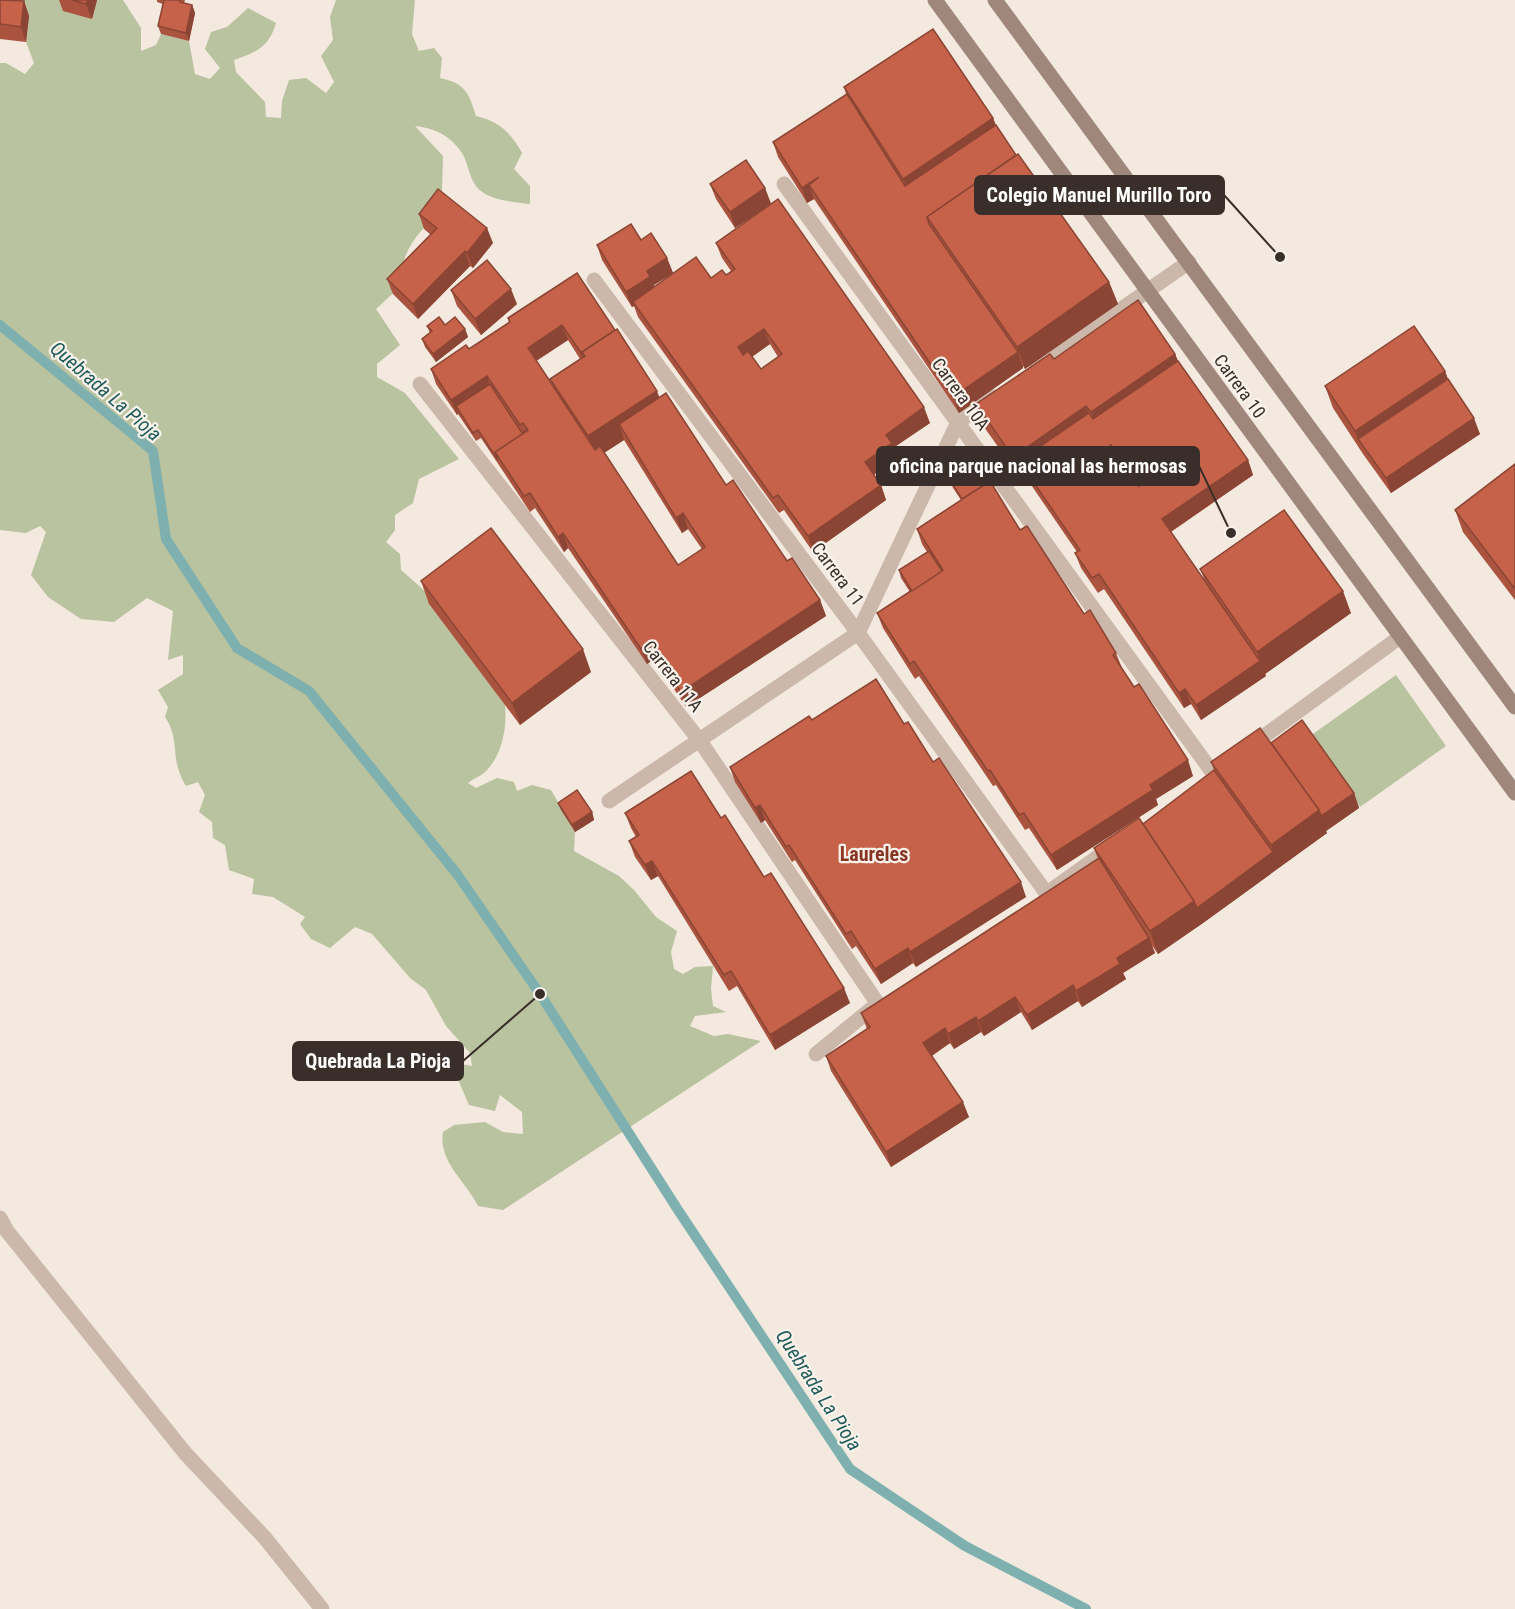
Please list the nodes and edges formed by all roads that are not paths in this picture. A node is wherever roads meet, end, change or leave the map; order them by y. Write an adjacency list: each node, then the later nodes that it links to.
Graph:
1 (935, 0): 6 (main road, Carrera 10)
2 (995, 0): 4 (main road, Carrera 10)
3 (784, 184): 10 (street, Carrera 10A)
4 (1189, 262): 6 (street); 13 (main road, Carrera 10)
5 (594, 280): 11 (street, Carrera 11)
6 (1147, 291): 7 (street); 12 (main road, Carrera 10)
7 (1024, 377)
8 (420, 384): 14 (street, Carrera 11A)
9 (1005, 390): 10 (street)
10 (958, 422): 11 (street); 12 (street, Carrera 10A)
11 (858, 633): 14 (street); 17 (street, Carrera 11)
12 (1400, 637): 15 (main road, Carrera 10)
13 (1515, 707)
14 (700, 741): 16 (street); 18 (street, Carrera 11A)
15 (1515, 793)
16 (609, 801)
17 (1130, 833)
18 (816, 1054)
19 (0, 1218): 20 (street)
20 (322, 1609)

